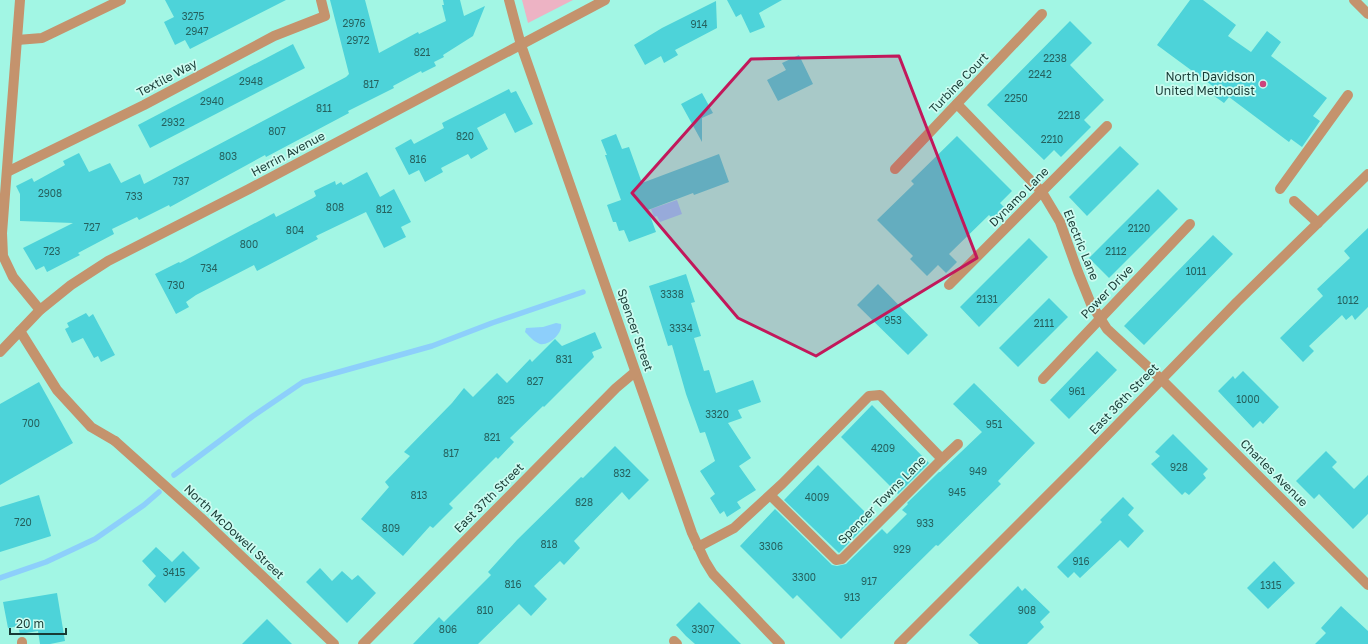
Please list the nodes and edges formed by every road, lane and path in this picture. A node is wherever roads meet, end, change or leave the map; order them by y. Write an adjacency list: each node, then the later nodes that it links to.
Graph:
1 (20, 0): 9 (street)
2 (121, 0): 9 (street)
3 (321, 0): 15 (street, Textile Way)
4 (509, 0): 10 (street, Spencer Street)
5 (605, 0): 10 (street, Herrin Avenue)
6 (1354, 0): 8 (street)
7 (1042, 14): 12 (street, Turbine Court)
8 (1368, 14)
9 (17, 40): 15 (street)
10 (521, 45): 23 (street, Herrin Avenue); 27 (street, Spencer Street)
11 (1348, 95): 17 (street)
12 (957, 104): 14 (street, Turbine Court); 18 (street, Electric Lane)
13 (1107, 126): 18 (street, Dynamo Lane)
14 (894, 170)
15 (7, 172): 23 (street)
16 (1368, 174): 20 (street, East 36th Street)
17 (1280, 189)
18 (1042, 192): 22 (street, Dynamo Lane); 24 (street, Electric Lane)
19 (1294, 201): 20 (street)
20 (1318, 223): 29 (street, East 36th Street)
21 (1190, 224): 24 (street, Power Drive)
22 (950, 285)
23 (40, 310): 25 (street, Herrin Avenue)
24 (1100, 318): 28 (street, Power Drive); 29 (street, Electric Lane)
25 (20, 331): 26 (street, Herrin Avenue); 35 (street, North McDowell Street)
26 (0, 352)
27 (635, 372): 33 (street, Spencer Street); 36 (street, East 37th Street)
28 (1043, 379)
29 (1161, 379): 34 (street, Charles Avenue); 38 (street, East 36th Street)
30 (958, 444): 31 (street)
31 (942, 458): 32 (street, Spencer Towns Lane); 32 (street, Spencer Towns Lane)
32 (770, 495): 33 (street, Spencer Towns Lane)
33 (698, 547): 37 (street, Spencer Street)
34 (1368, 585)
35 (334, 644)
36 (363, 644)
37 (780, 644)
38 (899, 644)

